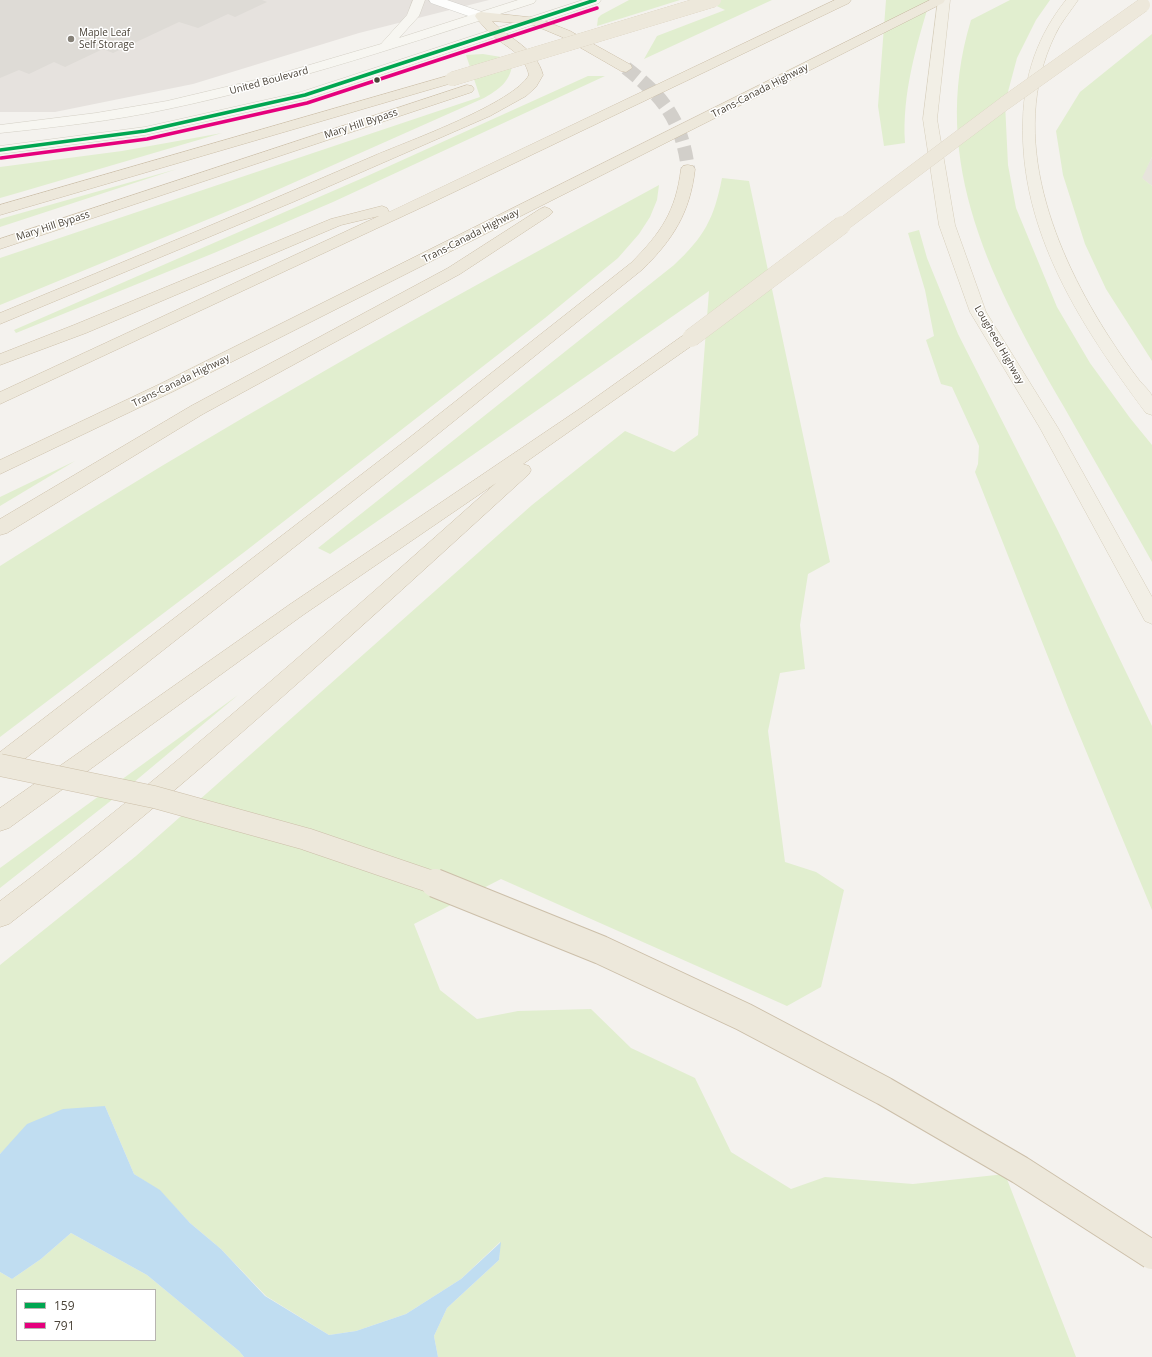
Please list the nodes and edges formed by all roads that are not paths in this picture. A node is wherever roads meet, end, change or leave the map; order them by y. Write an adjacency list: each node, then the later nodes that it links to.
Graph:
1 (419, 0): 15 (main road)
2 (435, 0): 12 (street)
3 (530, 0): 12 (main road, United Boulevard)
4 (595, 0): 13 (main road, United Boulevard)
5 (714, 0): 24 (highway, bridge)
6 (720, 0): 17 (highway, bridge)
7 (845, 0): 23 (highway)
8 (939, 0): 20 (highway, Trans-Canada Highway)
9 (944, 0): 33 (main road, Lougheed Highway)
10 (1072, 0): 29 (main road)
11 (1146, 2): 30 (highway, bridge)
12 (481, 16): 13 (highway); 14 (highway); 15 (main road, United Boulevard)
13 (533, 21): 14 (main road, United Boulevard); 16 (highway)
14 (497, 32): 21 (main road, United Boulevard); 26 (highway)
15 (386, 46): 19 (main road, United Boulevard)
16 (626, 68)
17 (508, 75)
18 (481, 84): 25 (highway, Mary Hill Bypass)
19 (0, 129)
20 (646, 148): 31 (highway, Trans-Canada Highway); 32 (highway)
21 (0, 150)
22 (688, 169): 34 (highway)
23 (424, 202): 27 (highway); 28 (highway)
24 (0, 210)
25 (0, 244)
26 (0, 319)
27 (0, 360)
28 (0, 399)
29 (1152, 409)
30 (588, 412): 35 (highway); 36 (highway)
31 (0, 468)
32 (0, 528)
33 (1152, 616)
34 (0, 765): 37 (highway, bridge)
35 (0, 821)
36 (0, 916)
37 (1152, 1255)

